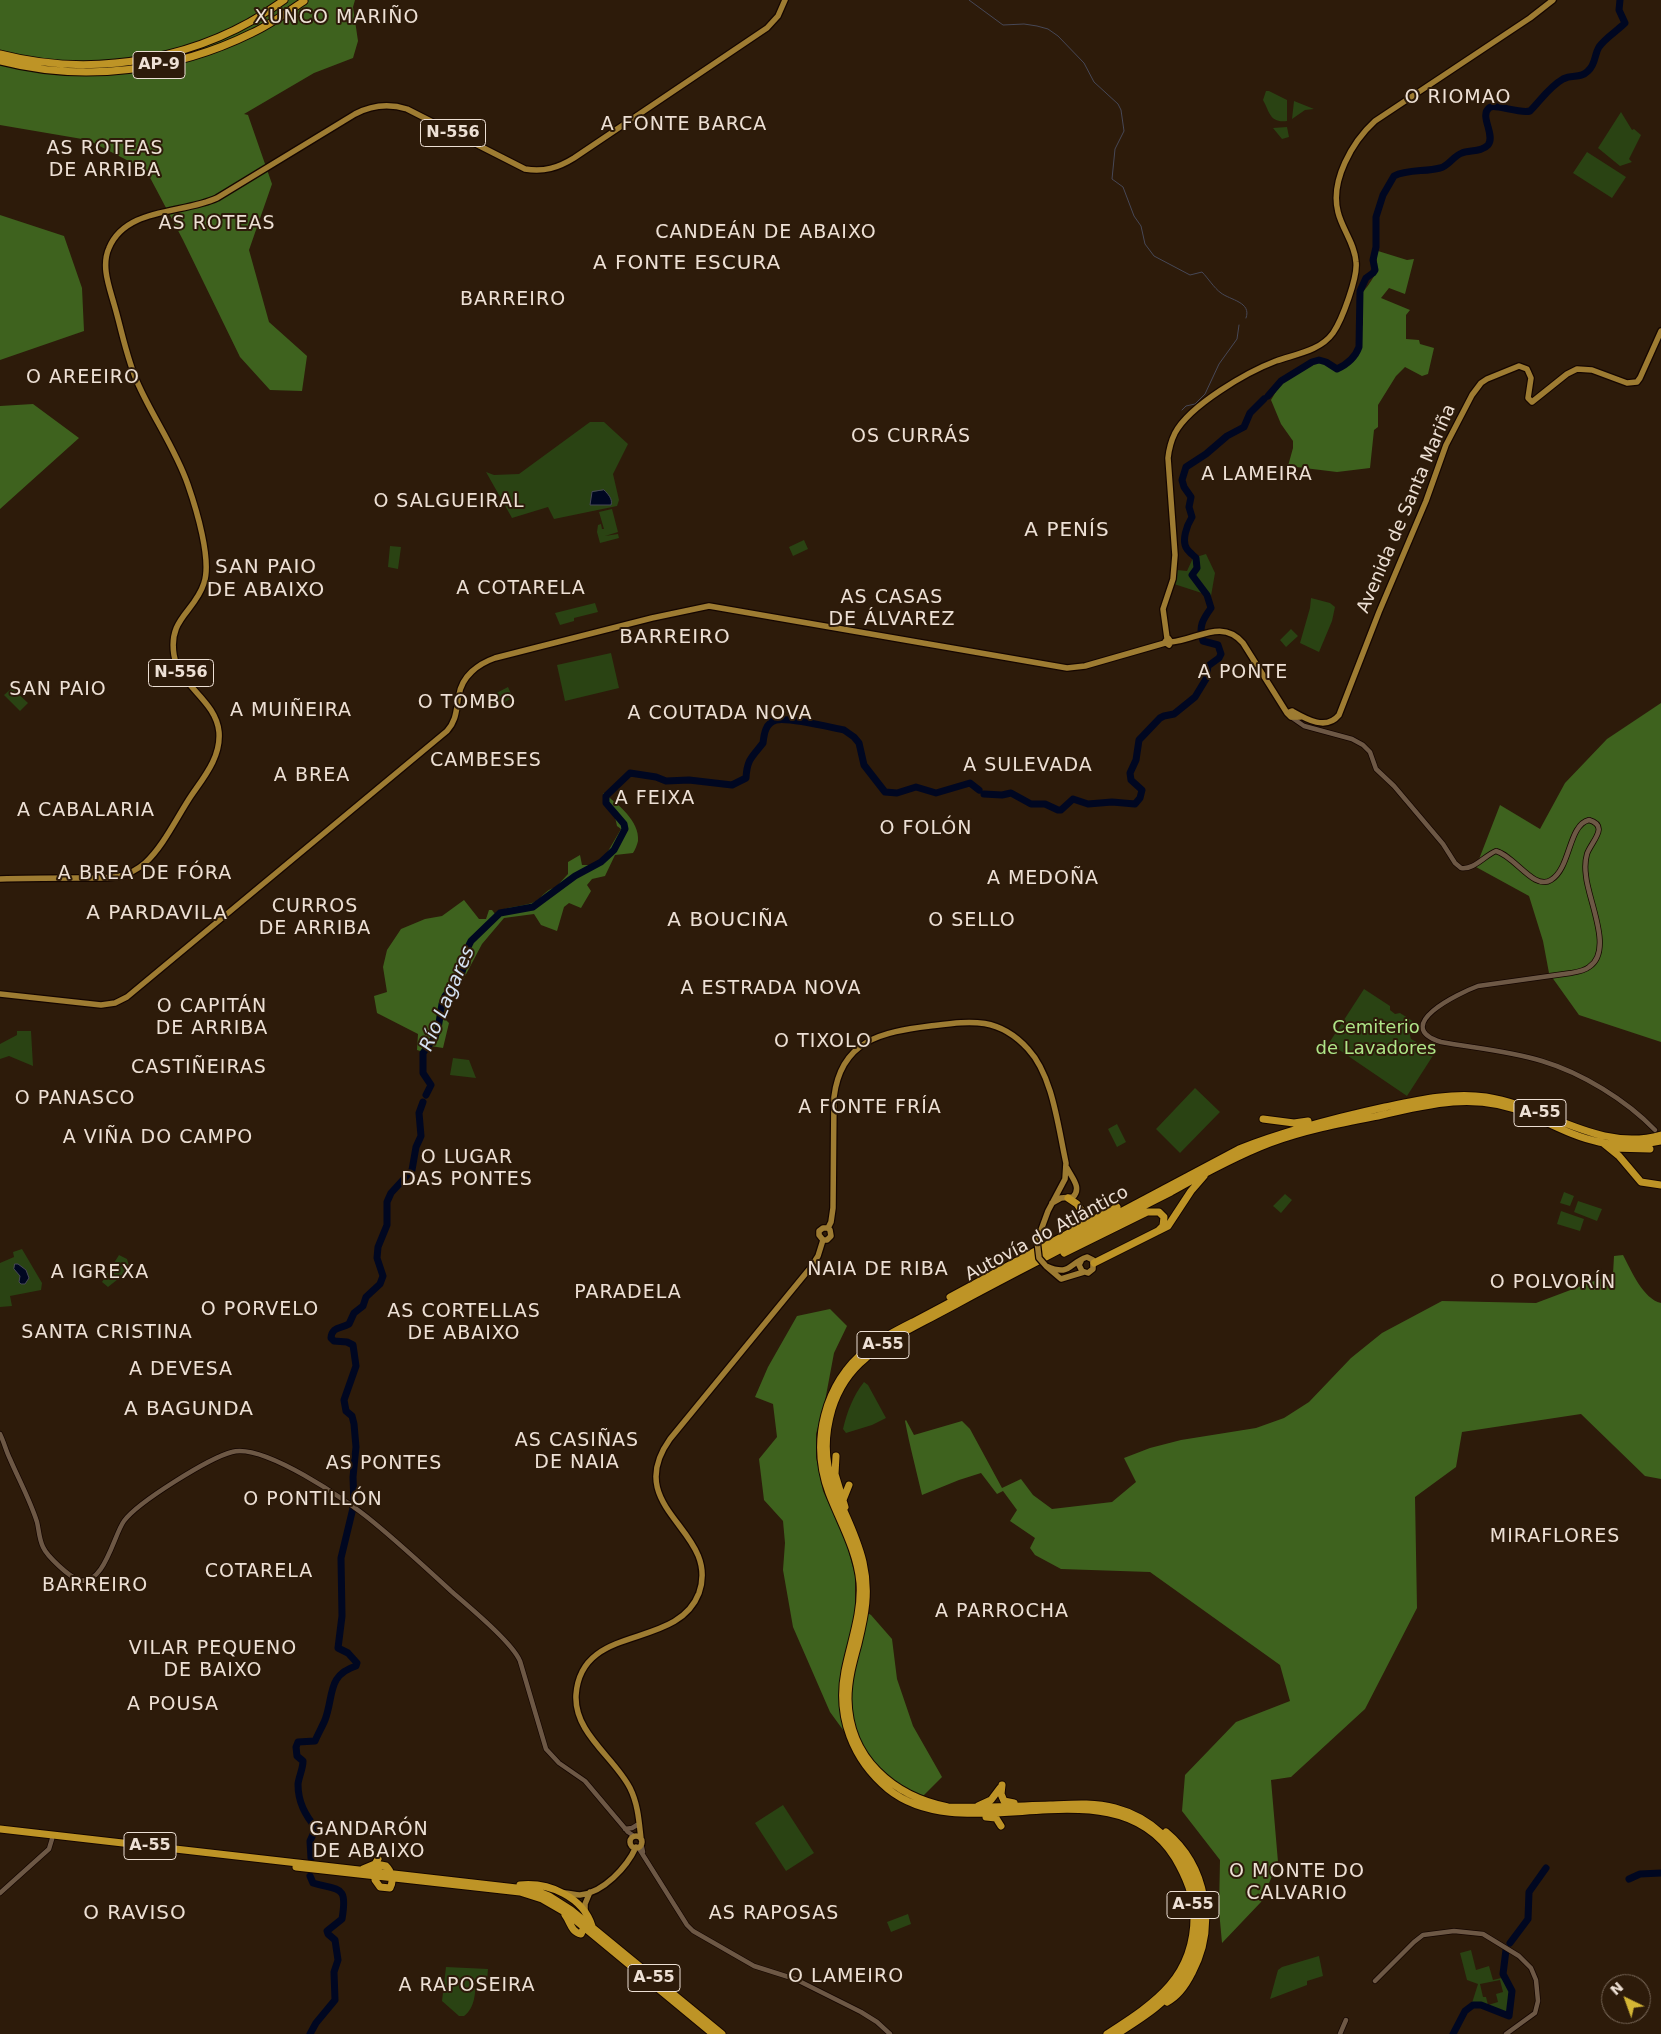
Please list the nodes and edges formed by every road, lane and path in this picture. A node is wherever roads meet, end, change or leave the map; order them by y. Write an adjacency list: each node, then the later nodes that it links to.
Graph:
1 (284, 0): 5 (highway, AP-9)
2 (785, 0): 10 (main road, N-556)
3 (1553, 0): 8 (main road)
4 (304, 1): 6 (highway, AP-9)
5 (0, 54)
6 (0, 61)
7 (1661, 331): 9 (main road, Avenida de Santa Mariña)
8 (1168, 641): 9 (main road); 11 (main road)
9 (1289, 715): 16 (street)
10 (0, 879)
11 (0, 994)
12 (1448, 1092): 13 (highway)
13 (1416, 1101): 15 (highway, Autovía do Atlántico / A-55); 16 (highway, Autovía do Atlántico / A-55)
14 (1263, 1119): 15 (highway)
15 (1326, 1120): 38 (highway, Autovía do Atlántico / A-55)
16 (1658, 1132)
17 (1661, 1140): 18 (highway, Autovía do Atlántico / A-55)
18 (1602, 1143): 19 (highway); 22 (highway, Autovía do Atlántico / A-55)
19 (1610, 1148): 20 (highway); 25 (highway)
20 (1650, 1149)
21 (1066, 1166): 23 (main road); 24 (main road); 48 (main road)
22 (1218, 1167): 29 (highway); 37 (highway, Autovía do Atlántico / A-55)
23 (1074, 1183): 24 (main road); 26 (main road)
24 (1061, 1186): 26 (main road); 27 (main road)
25 (1660, 1186)
26 (1067, 1198): 27 (main road); 30 (highway)
27 (1052, 1203): 33 (main road, bridge)
28 (1117, 1207): 30 (highway)
29 (1158, 1231): 32 (highway); 37 (highway)
30 (1063, 1236): 38 (highway)
31 (1081, 1260): 32 (main road); 34 (main road); 36 (main road)
32 (1094, 1263): 36 (main road)
33 (1046, 1266): 34 (main road); 35 (main road)
34 (1072, 1268): 35 (main road)
35 (1052, 1272): 36 (main road)
36 (1084, 1272)
37 (949, 1308): 43 (highway, Autovía do Atlántico / A-55)
38 (926, 1314): 47 (highway, Autovía do Atlántico / A-55)
39 (0, 1434): 50 (street)
40 (836, 1456): 42 (highway)
41 (852, 1488): 42 (highway)
42 (845, 1497): 43 (highway, A-55)
43 (867, 1591): 45 (highway, Autovía do Atlántico / A-55)
44 (1064, 1805): 45 (highway, Autovía do Atlántico / A-55); 45 (highway); 77 (highway, Autovía do Atlántico / A-55)
45 (973, 1807)
46 (1027, 1811): 47 (highway, Autovía do Atlántico / A-55); 47 (highway); 76 (highway, Autovía do Atlántico / A-55)
47 (941, 1812)
48 (638, 1823): 50 (street); 53 (main road)
49 (0, 1829): 56 (highway, A-55)
50 (626, 1830): 53 (street)
51 (0, 1833): 52 (highway, A-55)
52 (52, 1839): 56 (highway, A-55); 62 (street)
53 (637, 1844): 61 (main road); 75 (street)
54 (386, 1869): 55 (highway, A-55); 55 (highway); 57 (highway, A-55); 59 (highway, A-55); 60 (highway)
55 (373, 1872): 56 (highway, A-55); 56 (highway); 58 (highway)
56 (357, 1873): 58 (highway)
57 (411, 1881): 60 (highway); 66 (highway, A-55)
58 (378, 1885): 60 (highway)
59 (510, 1886): 63 (highway); 67 (highway, A-55)
60 (390, 1888)
61 (590, 1892): 64 (main road); 68 (main road)
62 (0, 1893)
63 (564, 1893): 64 (main road); 65 (highway)
64 (581, 1895): 65 (highway)
65 (573, 1899): 67 (highway); 68 (highway)
66 (558, 1907): 67 (highway, A-55); 69 (highway)
67 (567, 1911): 69 (highway); 70 (highway, A-55)
68 (585, 1913): 70 (highway)
69 (570, 1923): 70 (highway)
70 (588, 1926): 73 (highway, A-55); 74 (highway, A-55)
71 (1375, 1981): 79 (street)
72 (1346, 2020): 78 (street)
73 (713, 2034)
74 (722, 2034)
75 (890, 2034)
76 (1107, 2034)
77 (1117, 2034)
78 (1340, 2034)
79 (1506, 2034)

